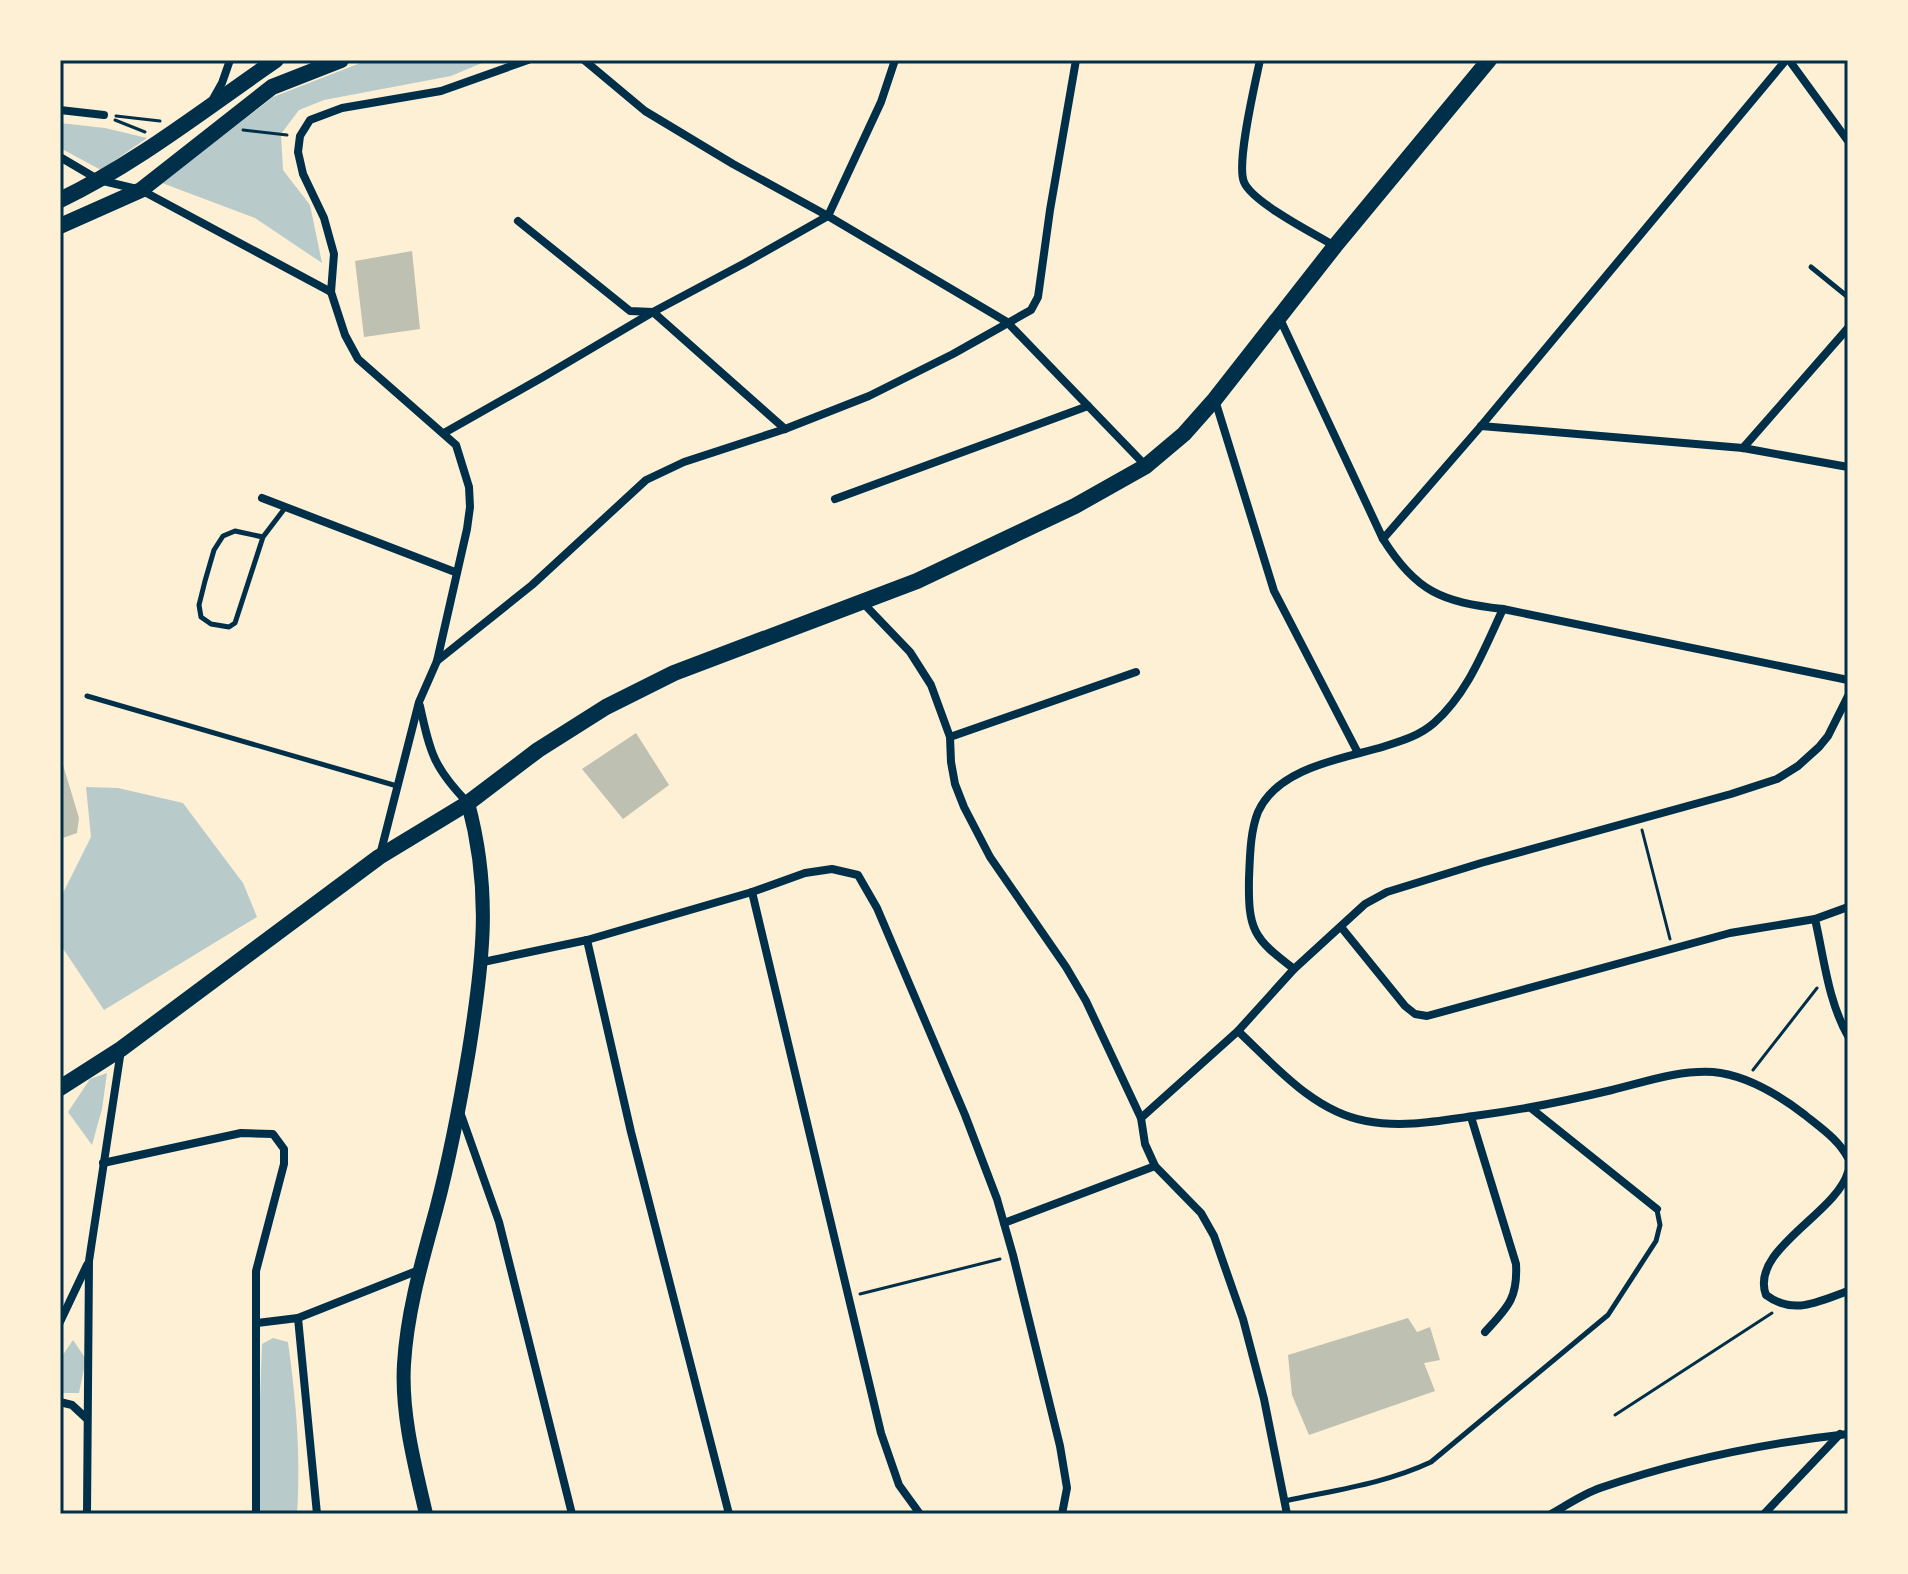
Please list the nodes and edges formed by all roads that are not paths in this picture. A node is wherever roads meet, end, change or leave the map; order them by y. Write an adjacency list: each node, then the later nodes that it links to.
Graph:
1 (230, 60): 11 (street)
2 (276, 60): 11 (main road)
3 (341, 60): 17 (main road)
4 (528, 60): 24 (street)
5 (584, 60): 19 (street)
6 (895, 60): 19 (street)
7 (1076, 60): 28 (street)
8 (1260, 60): 22 (street)
9 (1489, 60): 22 (main road)
10 (1787, 60): 14 (street); 32 (street)
11 (209, 106): 16 (main road)
12 (60, 110): 13 (street)
13 (104, 115)
14 (1848, 141)
15 (60, 157): 16 (street)
16 (99, 180): 17 (street); 18 (main road)
17 (141, 190): 21 (main road); 24 (street)
18 (60, 200)
19 (828, 216): 26 (street); 28 (street)
20 (518, 221): 26 (street)
21 (60, 226)
22 (1335, 246): 27 (main road)
23 (1811, 267): 25 (lane)
24 (331, 292): 34 (street)
25 (1848, 297)
26 (653, 312): 33 (street); 34 (street)
27 (1280, 318): 30 (main road); 42 (street)
28 (1007, 322): 31 (street); 33 (street)
29 (1848, 328): 35 (street)
30 (1215, 399): 36 (main road); 53 (street)
31 (1088, 406): 36 (street); 39 (street)
32 (1481, 426): 35 (street); 42 (street)
33 (785, 429): 46 (street)
34 (444, 433): 43 (street)
35 (1743, 448): 37 (street)
36 (1146, 466): 44 (main road)
37 (1848, 467)
38 (262, 498): 40 (street)
39 (835, 499)
40 (285, 508): 41 (lane); 43 (street)
41 (263, 537): 41 (lane)
42 (1383, 539): 45 (street)
43 (455, 572): 46 (street)
44 (864, 604): 52 (street); 55 (main road)
45 (1503, 609): 48 (street); 53 (street)
46 (437, 661): 51 (street)
47 (1136, 672): 52 (street)
48 (1848, 680)
49 (87, 696): 54 (lane)
50 (1848, 696): 60 (street)
51 (419, 702): 54 (street); 55 (street)
52 (950, 737): 73 (street)
53 (1358, 753): 63 (street)
54 (397, 786): 56 (street)
55 (468, 803): 56 (main road); 62 (street)
56 (379, 857): 68 (main road)
57 (752, 892): 61 (street); 79 (street); 97 (street)
58 (1848, 907): 59 (street)
59 (1815, 919): 60 (street); 65 (street)
60 (1341, 927): 63 (street)
61 (587, 940): 62 (street); 96 (street)
62 (483, 962): 70 (street)
63 (1294, 969): 66 (street)
64 (1848, 1004): 65 (street)
65 (1836, 1008): 67 (street)
66 (1238, 1031): 72 (street); 73 (street)
67 (1848, 1036)
68 (121, 1049): 69 (main road); 75 (street)
69 (60, 1088)
70 (459, 1109): 81 (street); 95 (street)
71 (1532, 1109): 72 (street); 74 (street); 78 (street)
72 (1471, 1117): 86 (street)
73 (1141, 1118): 76 (street)
74 (1848, 1158)
75 (103, 1163): 80 (street); 85 (street)
76 (1155, 1166): 79 (street); 90 (street)
77 (1848, 1172): 82 (street)
78 (1657, 1209): 90 (lane)
79 (1004, 1223): 98 (street)
80 (89, 1261): 84 (street); 88 (street)
81 (419, 1270): 83 (street); 94 (street)
82 (1848, 1291)
83 (298, 1318): 85 (street); 93 (street)
84 (60, 1322)
85 (257, 1323): 92 (street)
86 (1485, 1332)
87 (60, 1402): 88 (street)
88 (86, 1418): 91 (street)
89 (1844, 1434): 100 (street); 101 (street)
90 (1285, 1501): 99 (street)
91 (87, 1514)
92 (256, 1514)
93 (317, 1514)
94 (426, 1514)
95 (572, 1514)
96 (729, 1514)
97 (920, 1514)
98 (1062, 1514)
99 (1287, 1514)
100 (1551, 1514)
101 (1764, 1514)

